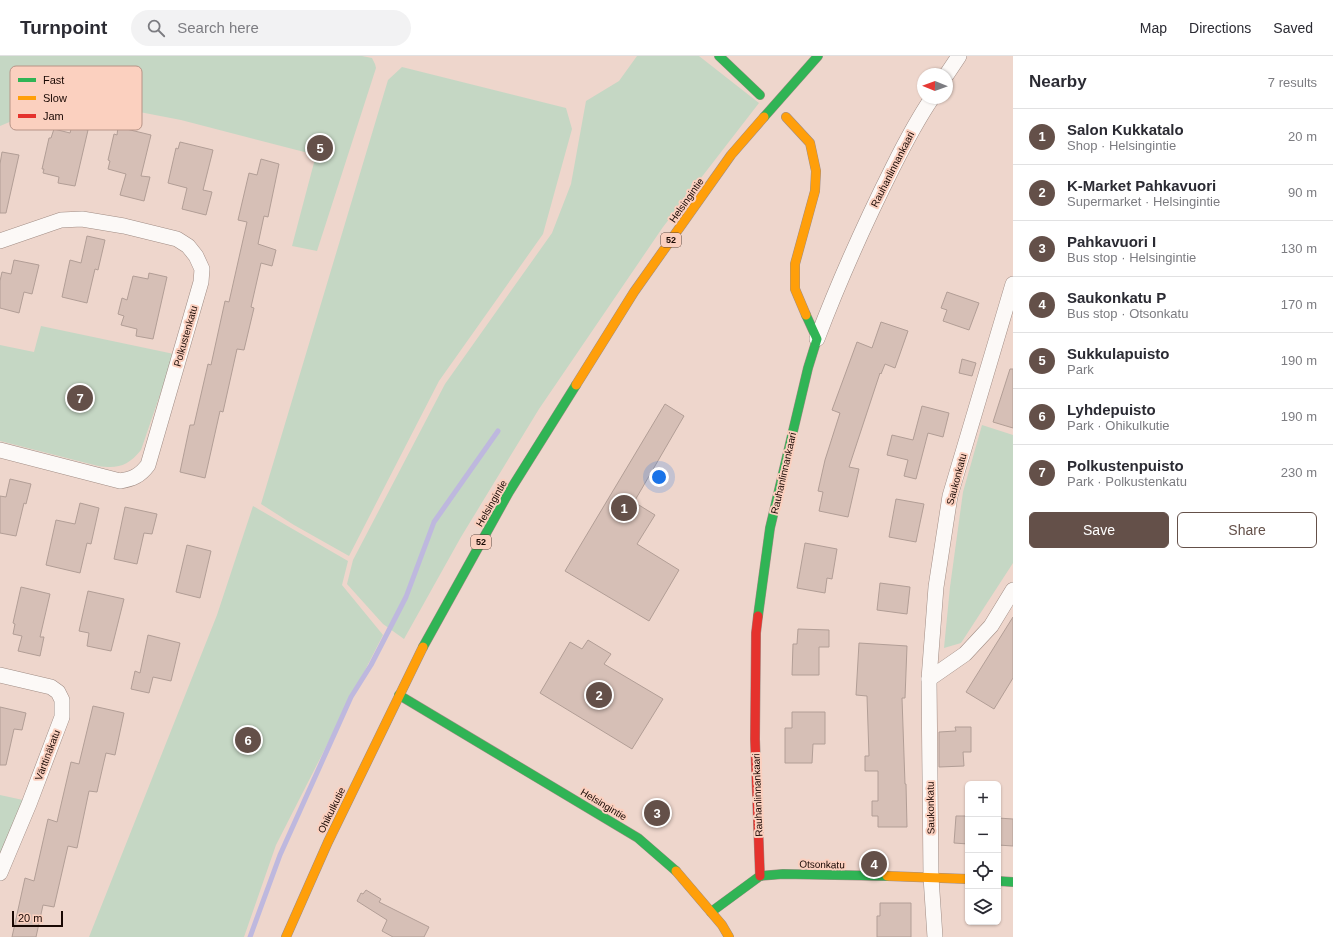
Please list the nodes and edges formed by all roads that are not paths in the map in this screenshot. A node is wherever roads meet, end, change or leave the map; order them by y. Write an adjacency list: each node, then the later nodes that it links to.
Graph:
1 (719, 56): 5 (main road)
2 (818, 56): 15 (main road, Helsingintie / 52)
3 (959, 56): 4 (street)
4 (951, 68)
5 (760, 95)
6 (928, 104): 10 (street, Rauhanlinnankaari)
7 (786, 117): 10 (main road)
8 (0, 241): 11 (street, Polkustenkatu)
9 (1013, 284): 14 (street, Saukonkatu)
10 (817, 339): 17 (main road, Rauhanlinnankaari)
11 (0, 450)
12 (1013, 590): 14 (street)
13 (0, 675): 16 (street, Värttinäkatu)
14 (929, 679): 18 (street, Saukonkatu)
15 (399, 695): 22 (main road, Helsingintie); 23 (main road, Ohikulkutie / 52)
16 (0, 873)
17 (760, 876): 18 (main road, Otsonkatu); 22 (main road)
18 (931, 877): 19 (main road, Otsonkatu); 25 (street, Saukonkatu)
19 (965, 879)
20 (1001, 881): 21 (main road)
21 (1013, 882)
22 (711, 912): 24 (main road, Helsingintie)
23 (286, 937)
24 (729, 937)
25 (935, 937)

